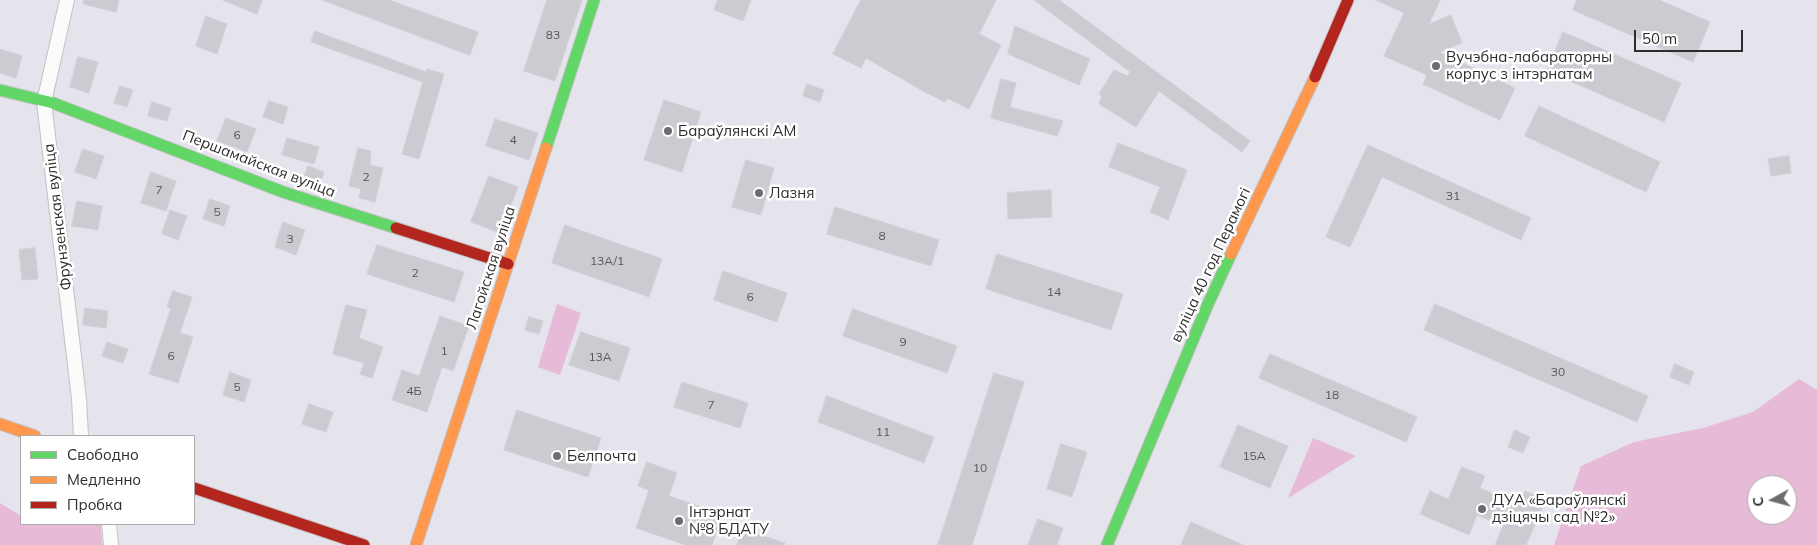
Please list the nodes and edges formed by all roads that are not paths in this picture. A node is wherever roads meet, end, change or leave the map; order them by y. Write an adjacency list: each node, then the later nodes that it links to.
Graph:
1 (67, 0): 5 (street, Фрунзенская вуліца)
2 (594, 0): 6 (street, Лагойская вуліца)
3 (1348, 0): 15 (street, вуліца 40 год Перамогі)
4 (0, 90): 5 (street, Першамайская вуліца)
5 (44, 102): 6 (street, Першамайская вуліца); 9 (street, Фрунзенская вуліца)
6 (508, 264): 14 (street, Лагойская вуліца)
7 (0, 424): 8 (street)
8 (32, 435)
9 (81, 435)
10 (195, 488): 13 (street)
11 (109, 525): 12 (street)
12 (111, 545)
13 (364, 545)
14 (416, 545)
15 (1106, 545)

